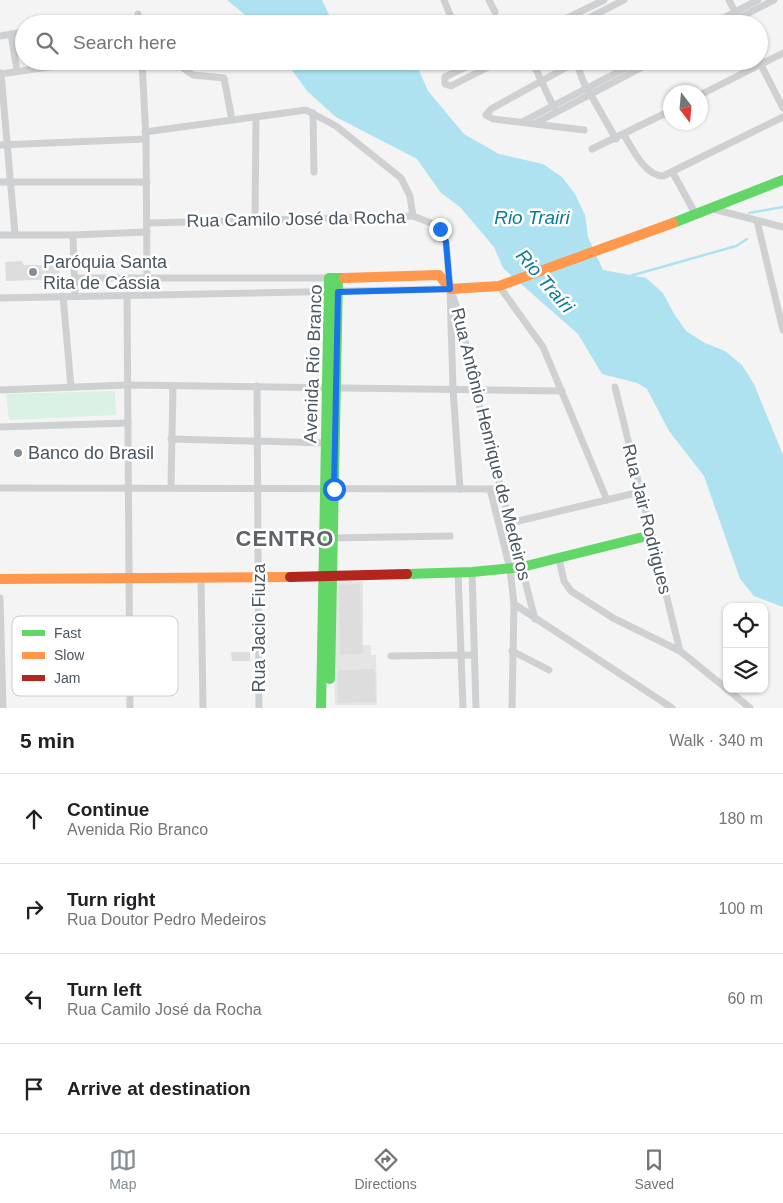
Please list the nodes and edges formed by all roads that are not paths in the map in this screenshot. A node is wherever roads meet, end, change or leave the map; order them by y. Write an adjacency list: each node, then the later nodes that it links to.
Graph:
1 (444, 0): 9 (street)
2 (490, 0): 8 (street)
3 (604, 0): 10 (street)
4 (624, 0): 11 (street)
5 (729, 0): 12 (street)
6 (758, 0): 13 (street)
7 (774, 0): 14 (street)
8 (495, 12)
9 (450, 15)
10 (573, 15)
11 (595, 15)
12 (736, 15)
13 (741, 15)
14 (744, 15)
15 (15, 33): 16 (street)
16 (11, 34): 17 (street); 19 (street)
17 (0, 36)
18 (783, 53): 20 (street)
19 (15, 59)
20 (768, 60)
21 (23, 70): 34 (street)
22 (142, 70): 51 (street)
23 (186, 70): 47 (street)
24 (459, 70): 36 (street)
25 (474, 70): 36 (street)
26 (482, 70): 36 (street)
27 (536, 70): 38 (street)
28 (562, 70): 38 (street)
29 (579, 70): 39 (street)
30 (626, 70): 37 (street)
31 (632, 70): 37 (street)
32 (747, 70): 40 (street)
33 (764, 70): 41 (street)
34 (17, 71): 35 (street)
35 (1, 74): 55 (street)
36 (474, 74)
37 (618, 76): 39 (street)
38 (542, 82): 42 (street); 48 (street)
39 (588, 91): 42 (street); 53 (street)
40 (708, 92)
41 (783, 108)
42 (555, 109): 48 (street); 49 (street)
43 (313, 113): 46 (street); 57 (street); 64 (street)
44 (663, 115): 52 (street)
45 (783, 116): 58 (street)
46 (256, 118): 47 (street); 66 (street)
47 (232, 120): 51 (street)
48 (524, 121): 49 (street)
49 (536, 123): 50 (street)
50 (584, 130)
51 (146, 135): 55 (street); 61 (street)
52 (624, 135): 53 (street); 58 (street)
53 (616, 139): 56 (street)
54 (0, 146): 55 (street)
55 (8, 146): 62 (street)
56 (592, 149)
57 (314, 172)
58 (670, 174): 65 (street)
59 (783, 180): 63 (main road)
60 (0, 182): 62 (street)
61 (147, 182): 62 (street); 68 (street)
62 (11, 184): 72 (street)
63 (713, 209): 65 (main road); 67 (street)
64 (413, 216): 66 (street, Rua Camilo José da Rocha); 78 (street, Rua Camilo José da Rocha)
65 (693, 216): 77 (main road)
66 (254, 220): 68 (street, Rua Camilo José da Rocha)
67 (757, 221): 69 (street); 84 (street)
68 (147, 223): 70 (street)
69 (783, 228)
70 (147, 232): 73 (street); 76 (street)
71 (0, 234): 72 (street)
72 (14, 234): 73 (street)
73 (74, 235): 74 (street)
74 (76, 278): 76 (street); 80 (street)
75 (334, 278): 76 (street); 78 (main road); 79 (main road, Avenida Rio Branco)
76 (147, 279)
77 (503, 285): 78 (main road); 94 (street)
78 (450, 289): 79 (street); 91 (street, Rua Antônio Henrique de Medeiros); 92 (street, Rua Antônio Henrique de Medeiros)
79 (333, 292): 81 (street); 89 (main road, Avenida Rio Branco)
80 (75, 295): 81 (street); 82 (street)
81 (127, 295): 85 (street)
82 (63, 296): 83 (street); 88 (street)
83 (0, 298)
84 (783, 330)
85 (128, 385): 86 (street); 88 (street); 95 (street)
86 (173, 386): 87 (street); 97 (street)
87 (257, 386): 89 (street); 98 (street, Rua Jacio Fiuza)
88 (71, 388): 93 (street)
89 (333, 388): 91 (street); 99 (main road, Avenida Rio Branco)
90 (614, 388): 108 (street, Rua Jair Rodrigues)
91 (453, 389): 92 (street); 105 (street, Rua Antônio Henrique de Medeiros)
92 (475, 389): 94 (street); 107 (street, Rua Antônio Henrique de Medeiros)
93 (0, 390)
94 (562, 392): 109 (street)
95 (128, 423): 96 (street); 102 (street)
96 (0, 427)
97 (171, 439): 98 (street); 100 (street)
98 (257, 440): 99 (street); 103 (street, Rua Jacio Fiuza)
99 (331, 443): 104 (main road, Avenida Rio Branco)
100 (171, 487): 102 (street); 103 (street)
101 (0, 488): 102 (street)
102 (128, 488): 123 (street)
103 (258, 489): 104 (street); 121 (street, Rua Jacio Fiuza)
104 (330, 489): 105 (street); 113 (main road, Avenida Rio Branco)
105 (460, 489): 106 (street)
106 (490, 489): 107 (street); 116 (street, Rua Antônio Henrique de Medeiros)
107 (501, 489): 110 (street, Rua Antônio Henrique de Medeiros)
108 (640, 492): 109 (street); 111 (street, Rua Jair Rodrigues)
109 (607, 500): 110 (street)
110 (510, 523): 115 (street, Rua Antônio Henrique de Medeiros)
111 (651, 535): 114 (main road); 130 (street, Rua Jair Rodrigues)
112 (450, 536): 113 (street)
113 (329, 538): 119 (main road, Avenida Rio Branco)
114 (559, 559): 115 (main road); 130 (street)
115 (522, 567): 116 (main road); 128 (street, Rua Antônio Henrique de Medeiros)
116 (510, 569): 118 (main road); 125 (street, Rua Antônio Henrique de Medeiros)
117 (458, 572): 118 (main road); 119 (main road); 131 (street)
118 (472, 572): 132 (street)
119 (328, 576): 121 (main road); 141 (main road, Avenida Rio Branco); 142 (main road, Avenida Rio Branco)
120 (201, 578): 121 (main road); 123 (main road); 139 (street)
121 (259, 578): 140 (street, Rua Jacio Fiuza)
122 (0, 579): 123 (main road)
123 (128, 579): 126 (street)
124 (0, 598): 127 (street)
125 (514, 604): 128 (street); 129 (street, Rua Antônio Henrique de Medeiros)
126 (129, 616)
127 (1, 618): 135 (street)
128 (536, 619): 146 (street)
129 (512, 651): 134 (street); 145 (street, Rua Antônio Henrique de Medeiros)
130 (680, 651): 136 (street)
131 (460, 655): 132 (street); 133 (street); 143 (street)
132 (474, 655): 144 (street)
133 (391, 656)
134 (549, 670)
135 (1, 673): 138 (street)
136 (723, 686)
137 (732, 693): 147 (street)
138 (3, 708)
139 (203, 708)
140 (259, 708)
141 (321, 708)
142 (328, 708)
143 (462, 708)
144 (476, 708)
145 (512, 708)
146 (672, 708)
147 (750, 708)

